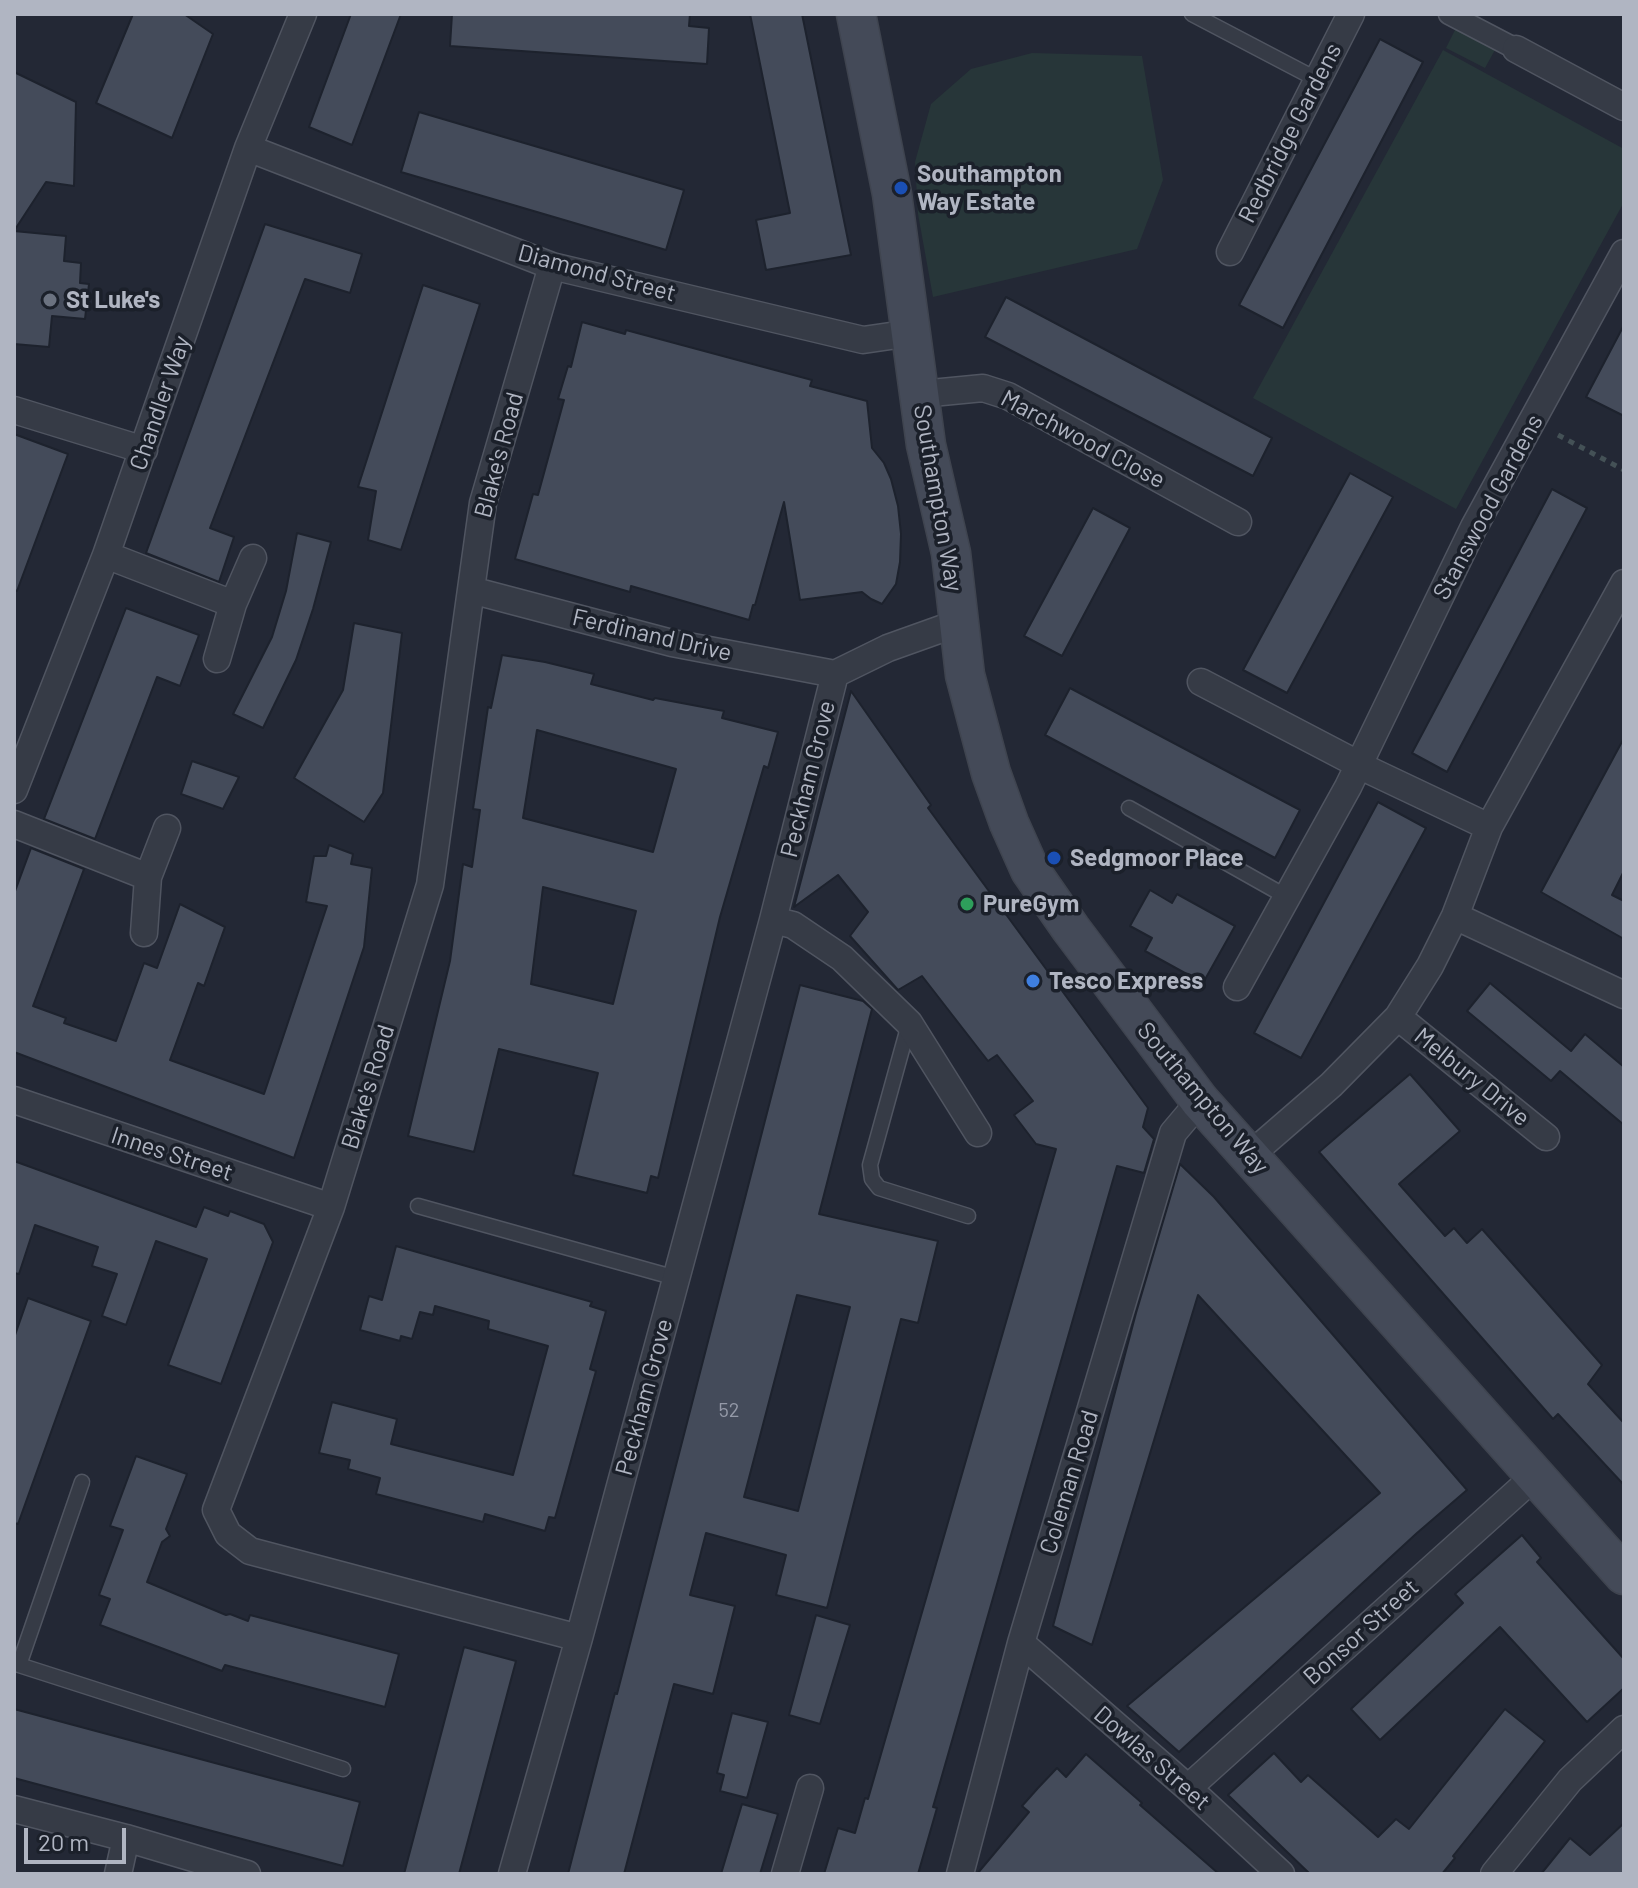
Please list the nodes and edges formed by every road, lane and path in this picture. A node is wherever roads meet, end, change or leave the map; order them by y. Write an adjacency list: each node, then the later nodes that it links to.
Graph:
1 (303, 14): 9 (street, Chandler Way)
2 (856, 14): 13 (main road, Southampton Way)
3 (1192, 14): 7 (lane)
4 (1351, 14): 7 (street, Redbridge Gardens)
5 (1449, 14): 6 (street)
6 (1516, 49): 8 (street)
7 (1316, 79): 10 (street, Redbridge Gardens)
8 (1624, 107)
9 (248, 148): 12 (street, Diamond Street); 17 (street, Chandler Way)
10 (1230, 252)
11 (1624, 253): 16 (street, Stanswood Gardens)
12 (552, 266): 13 (street, Diamond Street); 23 (street, Blake's Road)
13 (911, 333): 14 (main road, Southampton Way)
14 (921, 394): 19 (street, Marchwood Close); 25 (main road, Southampton Way)
15 (14, 410): 17 (street)
16 (1533, 422): 18 (path); 29 (street, Stanswood Gardens)
17 (144, 450): 20 (street, Chandler Way)
18 (1624, 470)
19 (1238, 522)
20 (106, 555): 24 (street); 30 (street, Chandler Way)
21 (253, 558): 24 (street)
22 (1624, 583): 33 (street)
23 (471, 590): 27 (street, Ferdinand Drive); 50 (street, Blake's Road)
24 (233, 604): 26 (street)
25 (958, 623): 27 (street, Peckham Grove); 45 (main road, Southampton Way)
26 (217, 659)
27 (835, 674): 38 (street, Peckham Grove)
28 (1201, 682): 29 (street)
29 (1358, 764): 33 (street); 36 (street, Stanswood Gardens)
30 (14, 790)
31 (1129, 808): 36 (lane)
32 (14, 824): 35 (street)
33 (1489, 827): 37 (street)
34 (167, 828): 35 (street)
35 (148, 877): 39 (street)
36 (1287, 897): 40 (street, Stanswood Gardens)
37 (1455, 916): 41 (street); 42 (street)
38 (773, 920): 43 (street); 52 (street, Peckham Grove)
39 (144, 933)
40 (1237, 987)
41 (1624, 995)
42 (1398, 1017): 47 (street, Melbury Drive); 48 (street)
43 (909, 1023): 46 (street); 51 (lane)
44 (14, 1100): 50 (street, Innes Street)
45 (1200, 1101): 48 (main road, Southampton Way); 57 (street, Coleman Road)
46 (978, 1133)
47 (1546, 1137)
48 (1249, 1156): 53 (main road, Southampton Way)
49 (418, 1206): 52 (lane)
50 (331, 1207): 56 (street, Blake's Road)
51 (968, 1216)
52 (676, 1278): 56 (street, Peckham Grove)
53 (1535, 1476): 55 (main road, Southampton Way); 62 (street, Bonsor Street)
54 (82, 1482): 58 (lane)
55 (1624, 1575)
56 (579, 1638): 67 (street, Peckham Grove)
57 (1021, 1643): 62 (street, Dowlas Street); 69 (street, Coleman Road)
58 (16, 1664): 60 (lane)
59 (1624, 1729): 71 (street)
60 (343, 1769)
61 (810, 1788): 68 (street)
62 (1188, 1788): 70 (street, Dowlas Street)
63 (14, 1809): 64 (street)
64 (126, 1838): 65 (street); 66 (street)
65 (118, 1874)
66 (247, 1874)
67 (512, 1874)
68 (785, 1874)
69 (960, 1874)
70 (1281, 1874)
71 (1494, 1874)

